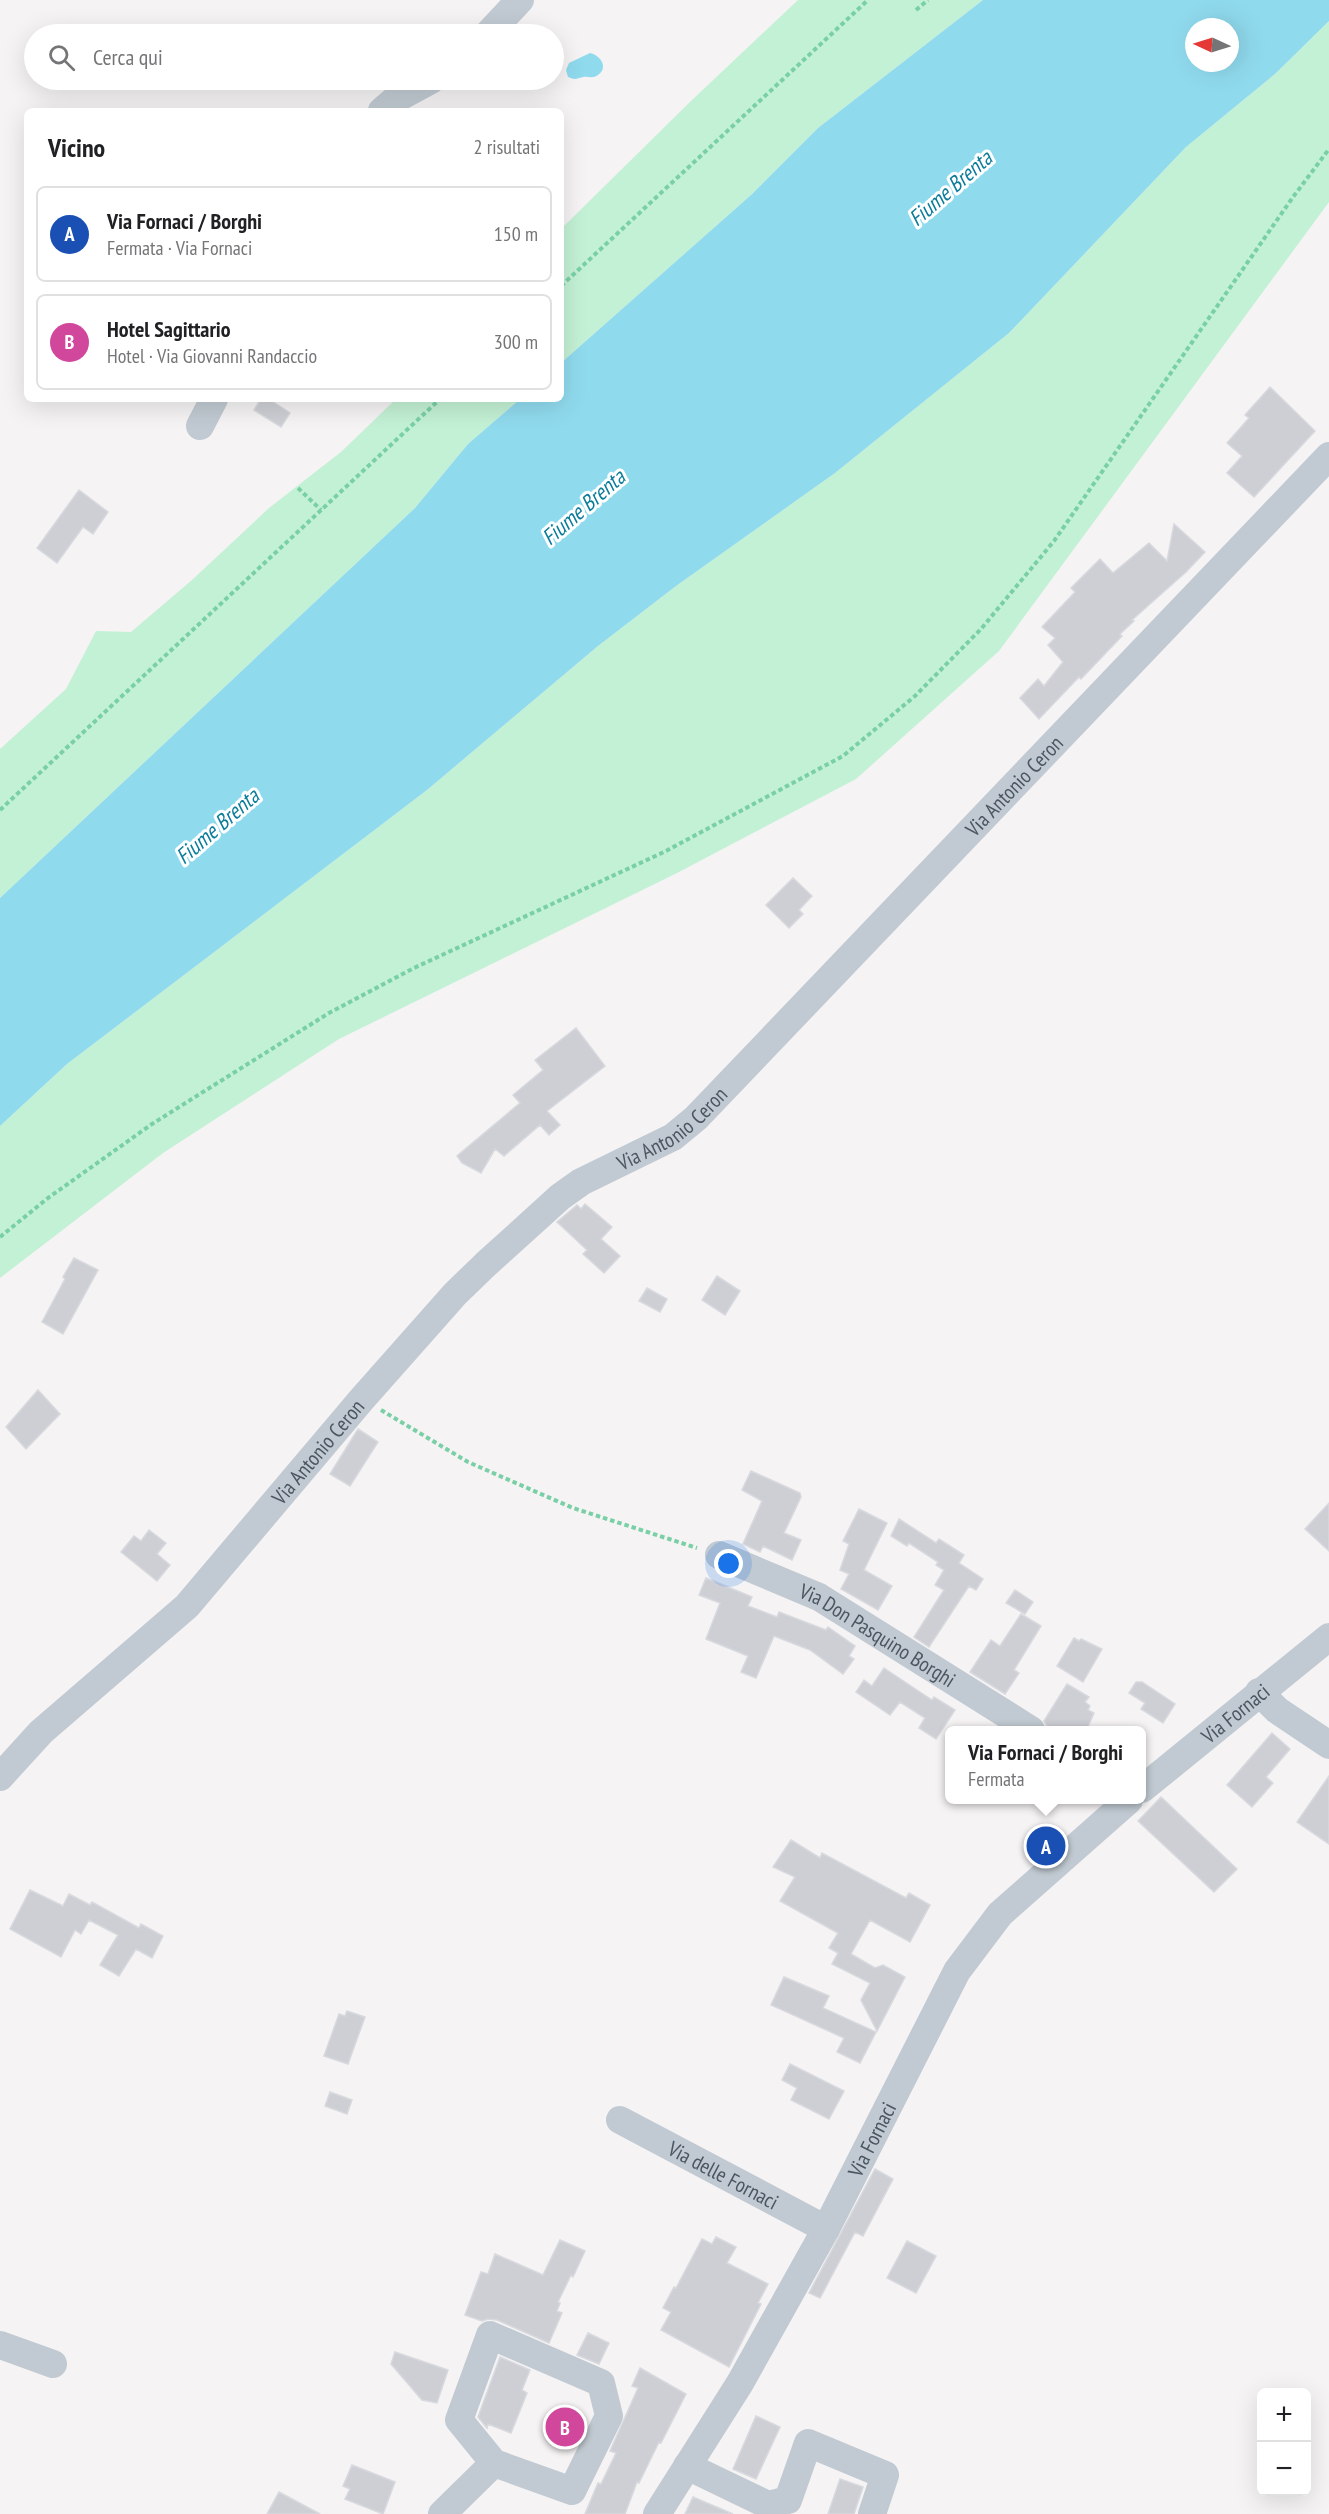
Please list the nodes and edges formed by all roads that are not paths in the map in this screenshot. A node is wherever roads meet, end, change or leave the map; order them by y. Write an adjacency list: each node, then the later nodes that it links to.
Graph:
1 (520, 0): 2 (street)
2 (497, 24)
3 (413, 90): 4 (street)
4 (385, 108)
5 (212, 402): 6 (street)
6 (200, 426)
7 (1329, 456): 13 (street, Via Antonio Ceron)
8 (719, 1555): 11 (street, Via Don Pasquino Borghi)
9 (1329, 1637): 10 (street, Via Fornaci)
10 (1259, 1692): 12 (street); 14 (street, Via Fornaci)
11 (1023, 1726)
12 (1329, 1745)
13 (0, 1777)
14 (1146, 1786)
15 (1124, 1804): 17 (street, Via Fornaci)
16 (620, 2120): 17 (street, Via delle Fornaci)
17 (826, 2229): 21 (street, Via Fornaci)
18 (0, 2345): 19 (street)
19 (53, 2364)
20 (494, 2463): 20 (street); 22 (street)
21 (687, 2466): 23 (street, Via Fornaci); 24 (street)
22 (442, 2514)
23 (657, 2514)
24 (872, 2514)

